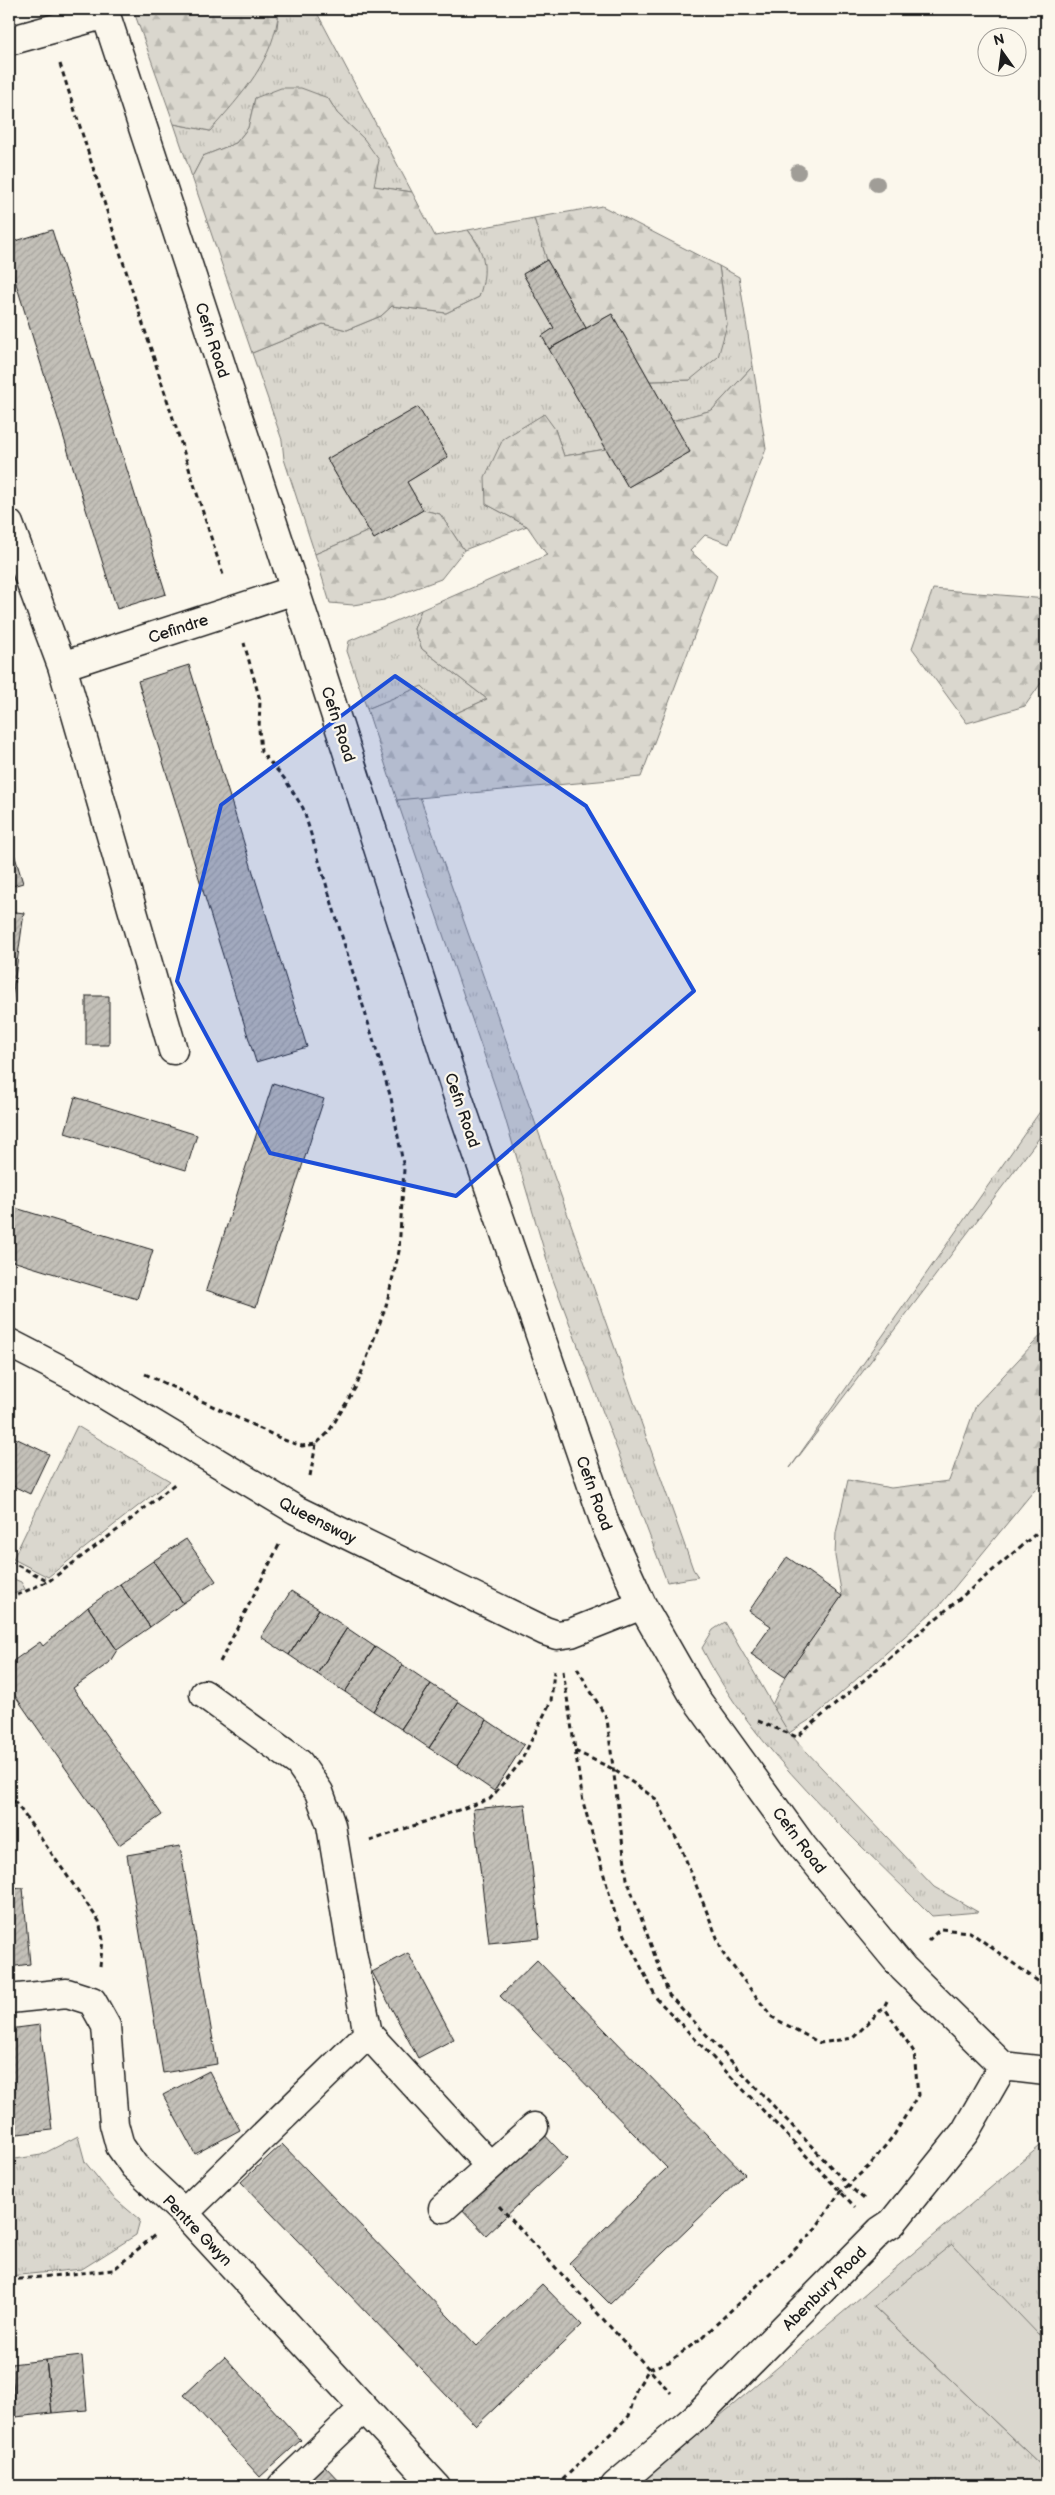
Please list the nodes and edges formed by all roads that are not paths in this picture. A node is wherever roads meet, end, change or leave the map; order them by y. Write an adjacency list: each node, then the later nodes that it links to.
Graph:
1 (105, 12): 2 (street); 4 (street, Cefn Road)
2 (9, 41)
3 (9, 524): 5 (street)
4 (295, 590): 5 (street, Cefindre); 8 (street, Cefn Road)
5 (62, 666): 6 (street)
6 (173, 1050)
7 (9, 1343): 8 (street, Queensway)
8 (642, 1605): 12 (street, Cefn Road)
9 (204, 1694): 11 (street)
10 (9, 2000): 17 (street, Pentre Gwyn)
11 (368, 2034): 15 (street); 17 (street)
12 (1003, 2066): 13 (street); 21 (street, Abenbury Road)
13 (1046, 2071)
14 (534, 2127): 15 (street)
15 (482, 2173): 16 (street)
16 (444, 2208)
17 (184, 2212): 18 (street, Pentre Gwyn)
18 (364, 2408): 19 (street); 20 (street, Pentre Gwyn)
19 (282, 2486)
20 (436, 2486)
21 (615, 2486)

